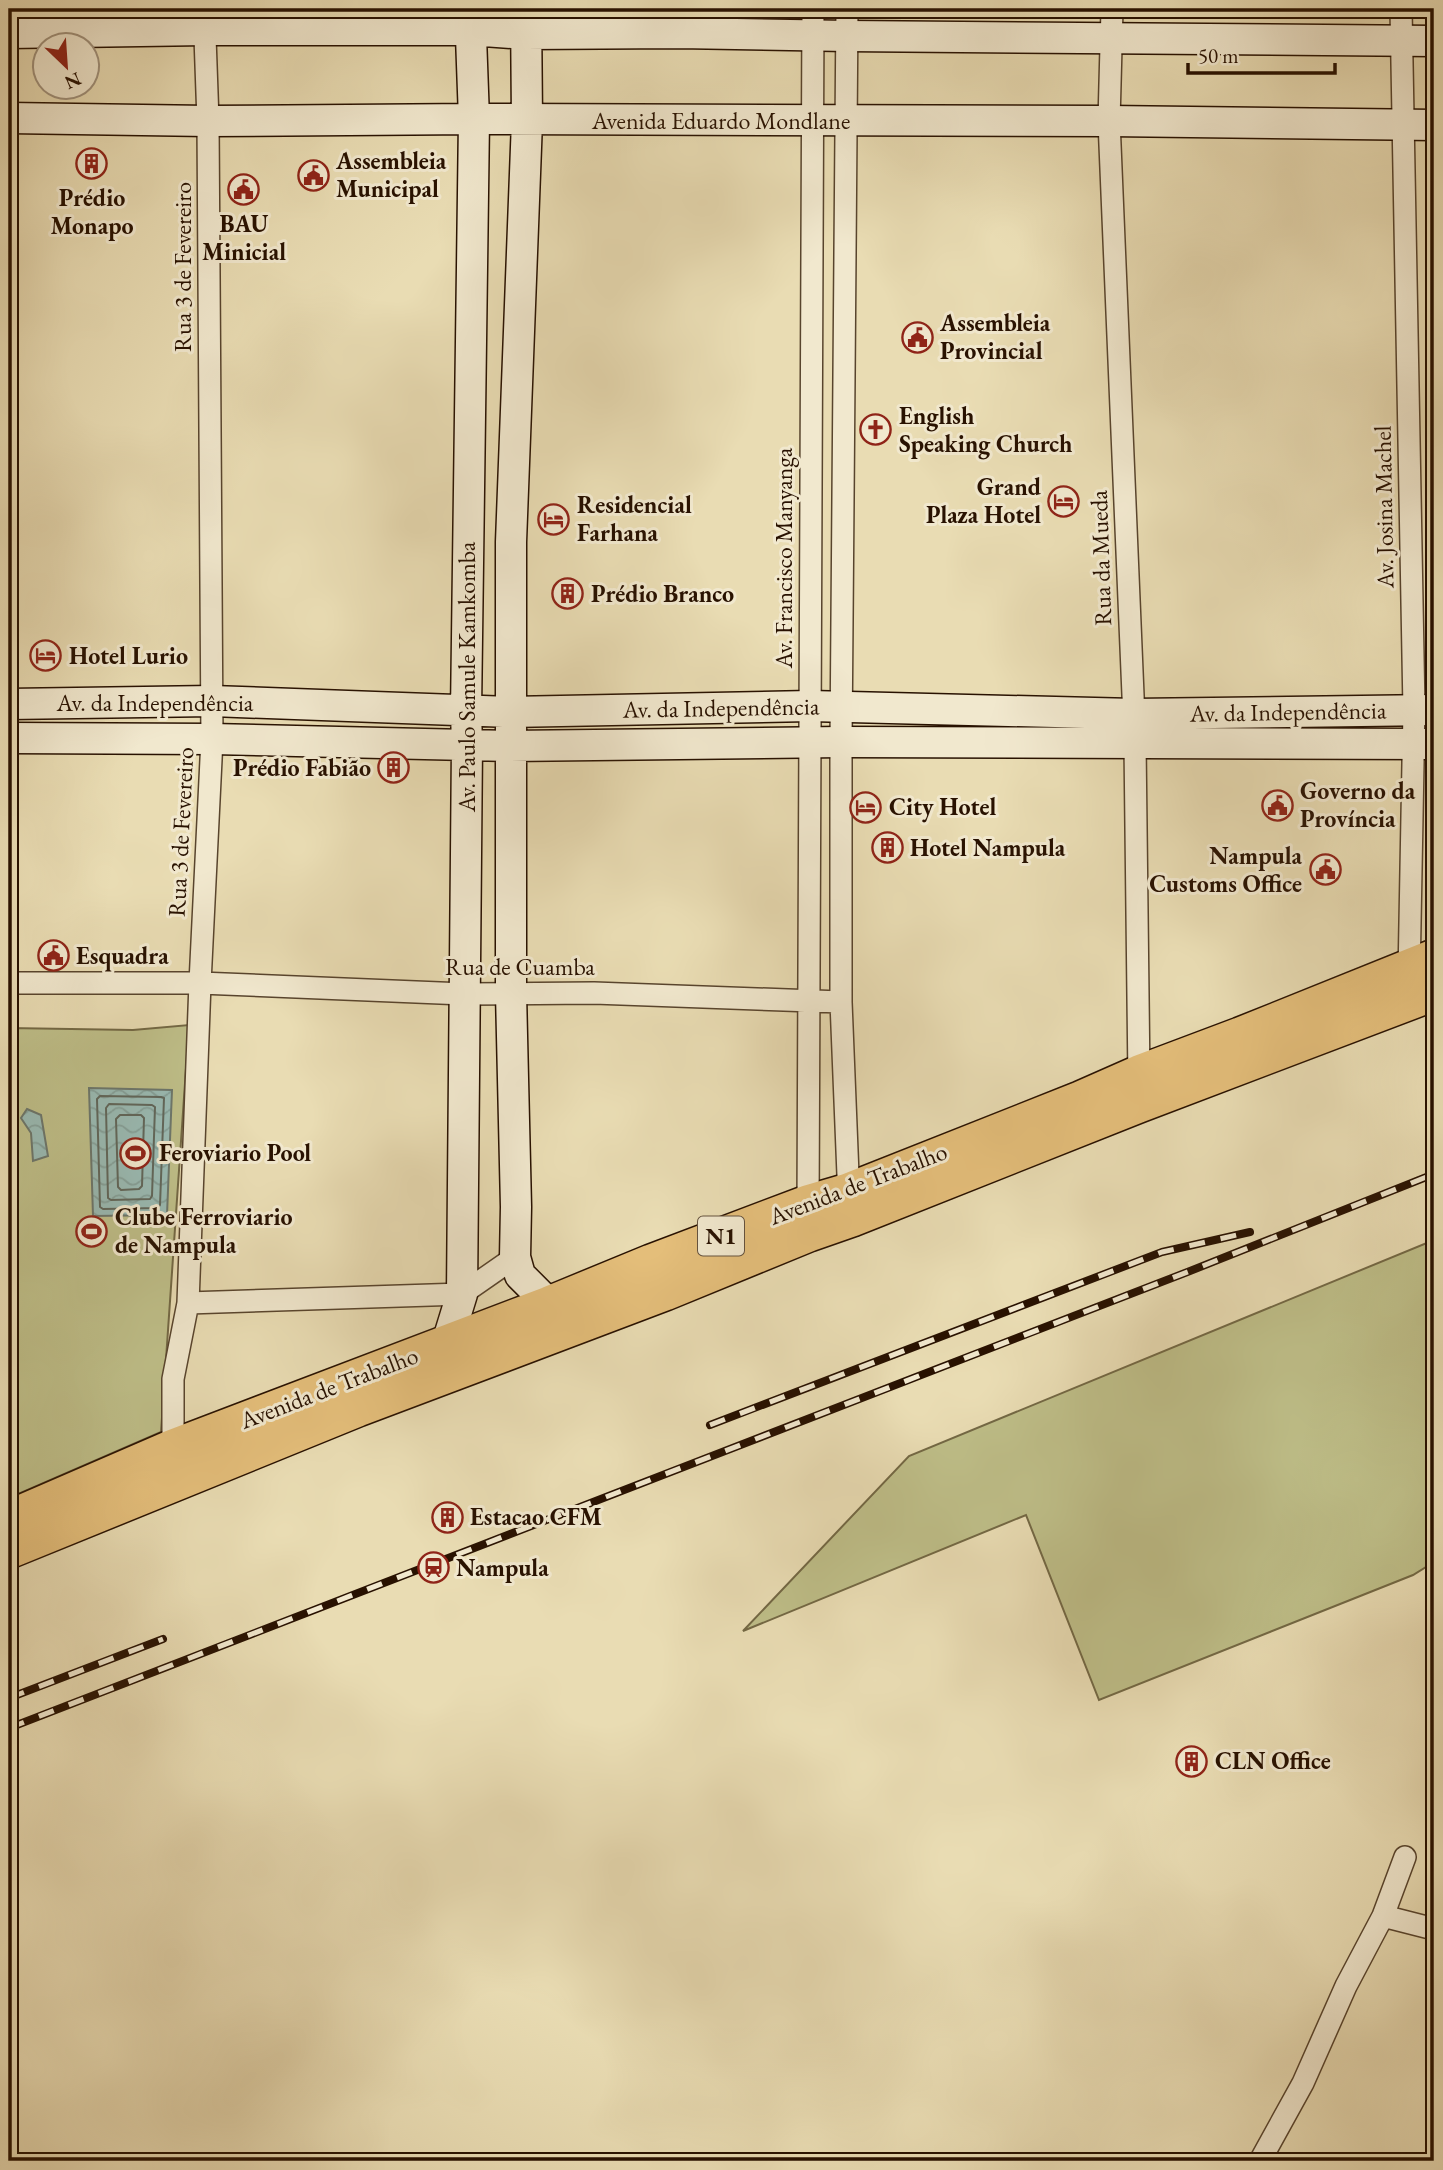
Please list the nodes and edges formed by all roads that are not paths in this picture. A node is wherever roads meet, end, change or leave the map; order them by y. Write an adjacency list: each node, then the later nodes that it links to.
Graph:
1 (1401, 9): 10 (street, Av. Josina Machel)
2 (205, 20): 3 (main road); 8 (main road); 14 (street, Rua 3 de Fevereiro)
3 (470, 20): 4 (main road); 12 (main road, Av. Paulo Samule Kamkomba)
4 (526, 21): 5 (main road); 15 (main road, Av. Paulo Samule Kamkomba)
5 (813, 22): 6 (main road); 13 (street, Av. Francisco Manyanga)
6 (847, 23): 7 (main road); 16 (street)
7 (1112, 23): 10 (main road); 17 (street, Rua da Mueda)
8 (9, 33)
9 (1434, 41): 10 (main road)
10 (1401, 42): 18 (street, Av. Josina Machel)
11 (9, 118): 14 (main road, Avenida Eduardo Mondlane)
12 (474, 119): 14 (main road, Avenida Eduardo Mondlane); 15 (main road, Avenida Eduardo Mondlane); 25 (main road, Av. Paulo Samule Kamkomba)
13 (813, 120): 15 (main road, Avenida Eduardo Mondlane); 16 (main road, Avenida Eduardo Mondlane); 22 (street, Av. Francisco Manyanga)
14 (208, 121): 20 (street, Rua 3 de Fevereiro)
15 (527, 121): 26 (main road, Av. Paulo Samule Kamkomba)
16 (847, 121): 17 (main road, Avenida Eduardo Mondlane); 23 (street)
17 (1109, 121): 18 (main road, Avenida Eduardo Mondlane); 27 (street, Rua da Mueda)
18 (1402, 124): 19 (main road, Avenida Eduardo Mondlane); 24 (street, Av. Josina Machel)
19 (1434, 125)
20 (212, 701): 21 (main road, Av. da Independência); 25 (main road, Av. da Independência); 29 (street, Rua 3 de Fevereiro)
21 (9, 704)
22 (810, 706): 23 (main road, Av. da Independência); 26 (main road, Av. da Independência); 31 (street, Av. Francisco Manyanga)
23 (842, 706): 27 (main road, Av. da Independência); 30 (street)
24 (1424, 710): 27 (main road, Av. da Independência); 33 (street, Av. Josina Machel)
25 (466, 712): 26 (main road, Av. da Independência); 32 (main road, Av. Paulo Samule Kamkomba)
26 (510, 712): 34 (main road, Av. Paulo Samule Kamkomba)
27 (1135, 729): 30 (main road, Av. da Independência); 33 (main road, Av. da Independência); 43 (street, Rua da Mueda)
28 (9, 738): 29 (main road, Av. da Independência)
29 (212, 739): 32 (main road, Av. da Independência); 36 (street, Rua 3 de Fevereiro)
30 (841, 742): 31 (main road, Av. da Independência); 42 (street)
31 (809, 743): 34 (main road, Av. da Independência); 41 (street, Av. Francisco Manyanga)
32 (467, 744): 34 (main road, Av. da Independência); 39 (main road, Av. Paulo Samule Kamkomba)
33 (1424, 744): 35 (street, Av. Josina Machel)
34 (510, 746): 38 (main road, Av. Paulo Samule Kamkomba)
35 (1422, 962): 40 (street, Av. Josina Machel); 43 (highway, Avenida de Trabalho / N1)
36 (200, 983): 37 (street, Rua de Cuamba); 39 (street, Rua de Cuamba); 49 (street, Rua 3 de Fevereiro)
37 (9, 984)
38 (511, 993): 39 (street, Rua de Cuamba); 41 (street, Rua de Cuamba); 46 (main road, Av. Paulo Samule Kamkomba)
39 (464, 995): 48 (main road, Av. Paulo Samule Kamkomba)
40 (1421, 999): 43 (highway, Avenida de Trabalho / N1)
41 (807, 1001): 42 (street, Rua de Cuamba); 45 (street, Av. Francisco Manyanga)
42 (841, 1002): 44 (street)
43 (1139, 1089): 44 (highway, Avenida de Trabalho / N1)
44 (850, 1205): 45 (highway, Avenida de Trabalho / N1)
45 (808, 1219): 47 (highway, Avenida de Trabalho / N1)
46 (515, 1257): 48 (street); 50 (main road)
47 (658, 1277): 50 (highway, Avenida de Trabalho / N1); 52 (highway, Avenida de Trabalho / N1)
48 (462, 1294): 49 (street); 51 (main road, Av. Paulo Samule Kamkomba)
49 (188, 1303): 53 (street, Rua 3 de Fevereiro)
50 (549, 1304): 51 (highway, Avenida de Trabalho / N1)
51 (447, 1343): 52 (highway, Avenida de Trabalho / N1)
52 (277, 1426): 53 (highway, Avenida de Trabalho / N1); 55 (highway, Avenida de Trabalho / N1)
53 (173, 1447): 54 (highway, Avenida de Trabalho / N1)
54 (9, 1518)
55 (9, 1550)
56 (1405, 1857): 57 (street)
57 (1383, 1916): 58 (street); 59 (street)
58 (1434, 1929)
59 (1259, 2161)

